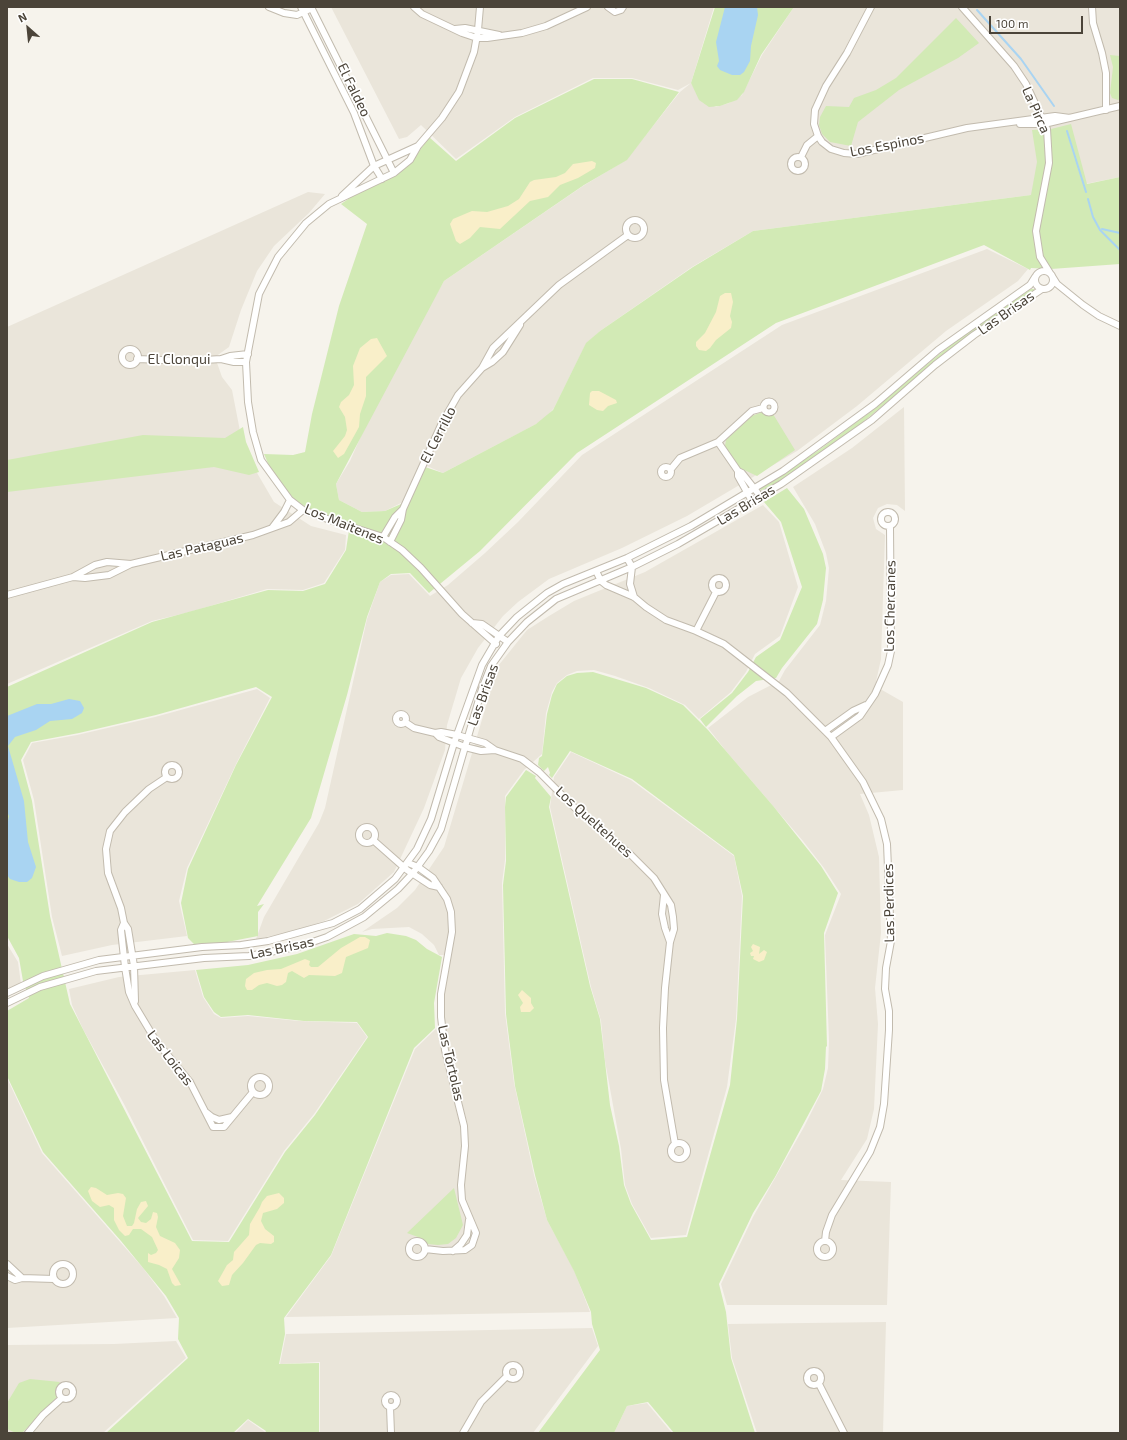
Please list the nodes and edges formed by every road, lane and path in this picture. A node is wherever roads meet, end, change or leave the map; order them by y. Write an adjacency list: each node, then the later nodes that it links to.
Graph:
1 (269, 7): 12 (street)
2 (301, 7): 12 (street, El Faldeo)
3 (414, 7): 13 (street)
4 (480, 7): 14 (street, Los Maitenes)
5 (587, 7): 15 (street)
6 (608, 7): 7 (street)
7 (624, 7)
8 (871, 7): 20 (street)
9 (962, 7): 19 (street, La Pirca)
10 (1092, 7): 18 (street)
11 (312, 8): 12 (street, El Faldeo); 23 (street, El Faldeo)
12 (304, 14): 24 (street, El Faldeo)
13 (454, 30): 14 (street); 16 (street)
14 (478, 30): 15 (street); 16 (street, Los Maitenes)
15 (500, 36): 16 (street)
16 (478, 38): 21 (street, Los Maitenes)
17 (1120, 106): 18 (street, Los Espinos)
18 (1106, 110): 19 (street, Los Espinos)
19 (1043, 120): 20 (street, Los Espinos); 29 (street, La Pirca)
20 (818, 136): 22 (street)
21 (418, 146): 23 (street, Los Maitenes); 25 (street, Los Maitenes)
22 (801, 157)
23 (387, 159): 24 (street, Los Maitenes); 25 (street, El Faldeo)
24 (374, 166): 26 (street, El Faldeo); 27 (street, Los Maitenes)
25 (394, 173): 26 (street, Los Maitenes)
26 (382, 179): 27 (street, Los Maitenes)
27 (340, 198): 36 (street, Los Maitenes)
28 (628, 235): 34 (street, El Cerrillo)
29 (1040, 257): 30 (street, La Pirca); 31 (street, La Pirca)
30 (1051, 275): 31 (street, Las Brisas); 32 (street, Las Brisas); 33 (street, La Pirca)
31 (1036, 276): 32 (street, Las Brisas); 45 (street, Las Brisas)
32 (1044, 289): 33 (street); 47 (street, Las Brisas)
33 (1064, 290): 35 (street, La Pirca)
34 (522, 321): 40 (street, El Cerrillo); 40 (street, El Cerrillo)
35 (1120, 326)
36 (248, 354): 38 (street, El Clonqui); 39 (street, Los Maitenes)
37 (138, 359): 38 (street, El Clonqui)
38 (221, 359): 39 (street, El Clonqui)
39 (246, 362): 48 (street, Los Maitenes)
40 (482, 368): 50 (street, El Cerrillo)
41 (763, 408): 42 (street)
42 (718, 442): 43 (street); 44 (street)
43 (670, 468)
44 (738, 471): 45 (street); 46 (street)
45 (755, 489): 46 (street, Las Brisas); 47 (street)
46 (748, 494): 49 (street); 56 (street, Las Brisas)
47 (760, 497): 49 (street, Las Brisas)
48 (290, 500): 51 (street, Los Maitenes); 53 (street)
49 (752, 502): 58 (street, Las Brisas)
50 (403, 509): 54 (street, El Cerrillo); 55 (street, El Cerrillo)
51 (304, 510): 53 (street, Las Pataguas); 54 (street, Los Maitenes)
52 (890, 526): 71 (street, Los Chercanes)
53 (272, 528): 57 (street, Las Pataguas)
54 (383, 538): 55 (street, Los Maitenes)
55 (390, 542): 65 (street, Los Maitenes)
56 (627, 558): 58 (street); 59 (street, Las Brisas)
57 (131, 564): 60 (street, Las Pataguas); 60 (street, Las Pataguas)
58 (632, 567): 61 (street, Las Brisas); 64 (street)
59 (596, 571): 61 (street); 67 (street, Las Brisas)
60 (73, 577): 63 (street, Las Pataguas)
61 (601, 581): 64 (street, Las Perdices); 68 (street, Las Brisas)
62 (716, 592): 66 (street)
63 (7, 595)
64 (634, 597): 66 (street, Las Perdices)
65 (472, 623): 67 (street, Los Maitenes); 69 (street, Los Maitenes)
66 (696, 631): 73 (street, Las Perdices)
67 (499, 636): 68 (street, Los Maitenes); 69 (street, Las Brisas)
68 (508, 642): 70 (street, Las Brisas)
69 (494, 643): 70 (street, Los Maitenes); 75 (street, Las Brisas)
70 (503, 648): 77 (street, Las Brisas)
71 (866, 705): 73 (street, Los Chercanes); 76 (street, Los Chercanes)
72 (405, 722): 74 (street, Los Queltehues)
73 (825, 731): 76 (street, Las Perdices)
74 (435, 733): 75 (street, Los Queltehues); 78 (street, Los Queltehues)
75 (457, 735): 77 (street, Los Queltehues); 78 (street, Las Brisas)
76 (831, 737): 102 (street, Las Perdices)
77 (468, 738): 79 (street, Las Brisas); 80 (street, Los Queltehues)
78 (454, 743): 79 (street, Los Queltehues); 83 (street, Las Brisas)
79 (465, 747): 80 (street, Los Queltehues); 84 (street, Las Brisas)
80 (495, 750): 87 (street, Los Queltehues)
81 (167, 777): 88 (street, Las Loicas)
82 (373, 840): 83 (street, Las Tórtolas)
83 (406, 865): 84 (street, Las Tórtolas); 85 (street, Las Tórtolas); 89 (street, Las Brisas)
84 (418, 867): 85 (street, Las Brisas); 86 (street, Las Tórtolas)
85 (413, 874): 86 (street, Las Tórtolas); 91 (street, Las Brisas)
86 (438, 887): 101 (street, Las Tórtolas)
87 (664, 895): 90 (street, Los Queltehues); 90 (street, Los Queltehues)
88 (124, 922): 92 (street, Las Loicas); 93 (street, Las Loicas)
89 (268, 941): 91 (street); 93 (street, Las Brisas)
90 (670, 942): 100 (street, Los Queltehues)
91 (271, 952): 94 (street, Las Brisas)
92 (124, 956): 93 (street, Las Brisas); 95 (street, Las Loicas); 96 (street, Las Brisas)
93 (133, 956): 94 (street, Las Loicas)
94 (134, 966): 95 (street, Las Brisas); 98 (street, Las Loicas)
95 (125, 967): 97 (street, Las Brisas); 98 (street, Las Loicas)
96 (7, 993)
97 (7, 1003)
98 (135, 1006): 99 (street, Las Loicas)
99 (253, 1092)
100 (674, 1144)
101 (469, 1218): 104 (street, Las Tórtolas); 104 (street, Las Tórtolas)
102 (825, 1241)
103 (425, 1249): 104 (street, Las Tórtolas)
104 (453, 1251)
105 (7, 1264): 107 (street)
106 (7, 1276): 107 (street)
107 (22, 1278): 108 (street)
108 (54, 1279)
109 (507, 1376): 115 (street)
110 (819, 1384): 116 (street)
111 (62, 1398): 113 (street)
112 (390, 1407): 114 (street)
113 (28, 1433)
114 (391, 1433)
115 (463, 1433)
116 (844, 1433)

